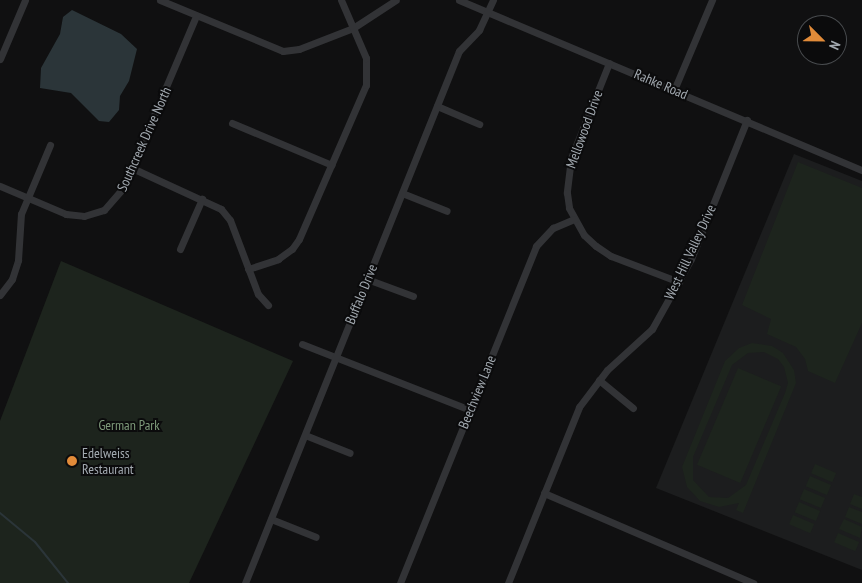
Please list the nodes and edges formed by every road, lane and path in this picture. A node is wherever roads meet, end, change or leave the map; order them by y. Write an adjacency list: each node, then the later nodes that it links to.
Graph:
1 (26, 0): 11 (street)
2 (160, 0): 9 (street)
3 (342, 0): 10 (street)
4 (396, 0): 10 (street)
5 (459, 0): 8 (street, Rahke Road)
6 (493, 0): 8 (street, Buffalo Drive)
7 (712, 0): 13 (street)
8 (488, 12): 12 (street, Rahke Road); 14 (street, Buffalo Drive)
9 (196, 16): 10 (street); 20 (street, Southcreek Drive North)
10 (353, 28): 19 (street)
11 (0, 59)
12 (609, 63): 13 (street, Rahke Road); 27 (street, Mellowood Drive)
13 (674, 90): 15 (street, Rahke Road)
14 (436, 106): 17 (street); 23 (street, Buffalo Drive)
15 (747, 120): 21 (street, Rahke Road); 31 (street, West Hill Valley Drive)
16 (232, 122): 19 (street)
17 (479, 124)
18 (50, 145): 24 (street)
19 (332, 165): 29 (street)
20 (132, 168): 24 (street, Southcreek Drive North); 25 (street)
21 (862, 170)
22 (0, 186): 24 (street, Southcreek Drive North)
23 (402, 193): 26 (street); 30 (street, Buffalo Drive)
24 (28, 198): 32 (street)
25 (202, 198): 28 (street); 29 (street)
26 (447, 211)
27 (574, 219): 31 (street, Mellowood Drive); 39 (street, Beechview Lane)
28 (180, 250)
29 (248, 269): 34 (street)
30 (367, 279): 33 (street); 36 (street, Buffalo Drive)
31 (679, 282): 37 (street, West Hill Valley Drive)
32 (0, 295)
33 (413, 296)
34 (268, 305)
35 (302, 344): 36 (street)
36 (336, 357): 39 (street); 40 (street, Buffalo Drive)
37 (599, 380): 38 (street); 42 (street, West Hill Valley Drive)
38 (633, 408)
39 (470, 410): 48 (street, Beechview Lane)
40 (305, 435): 41 (street); 43 (street, Buffalo Drive)
41 (350, 453)
42 (544, 494): 45 (street); 46 (street, West Hill Valley Drive)
43 (271, 519): 44 (street); 47 (street, Buffalo Drive)
44 (316, 537)
45 (741, 581): 49 (street)
46 (511, 582)
47 (245, 583)
48 (400, 583)
49 (754, 583)

